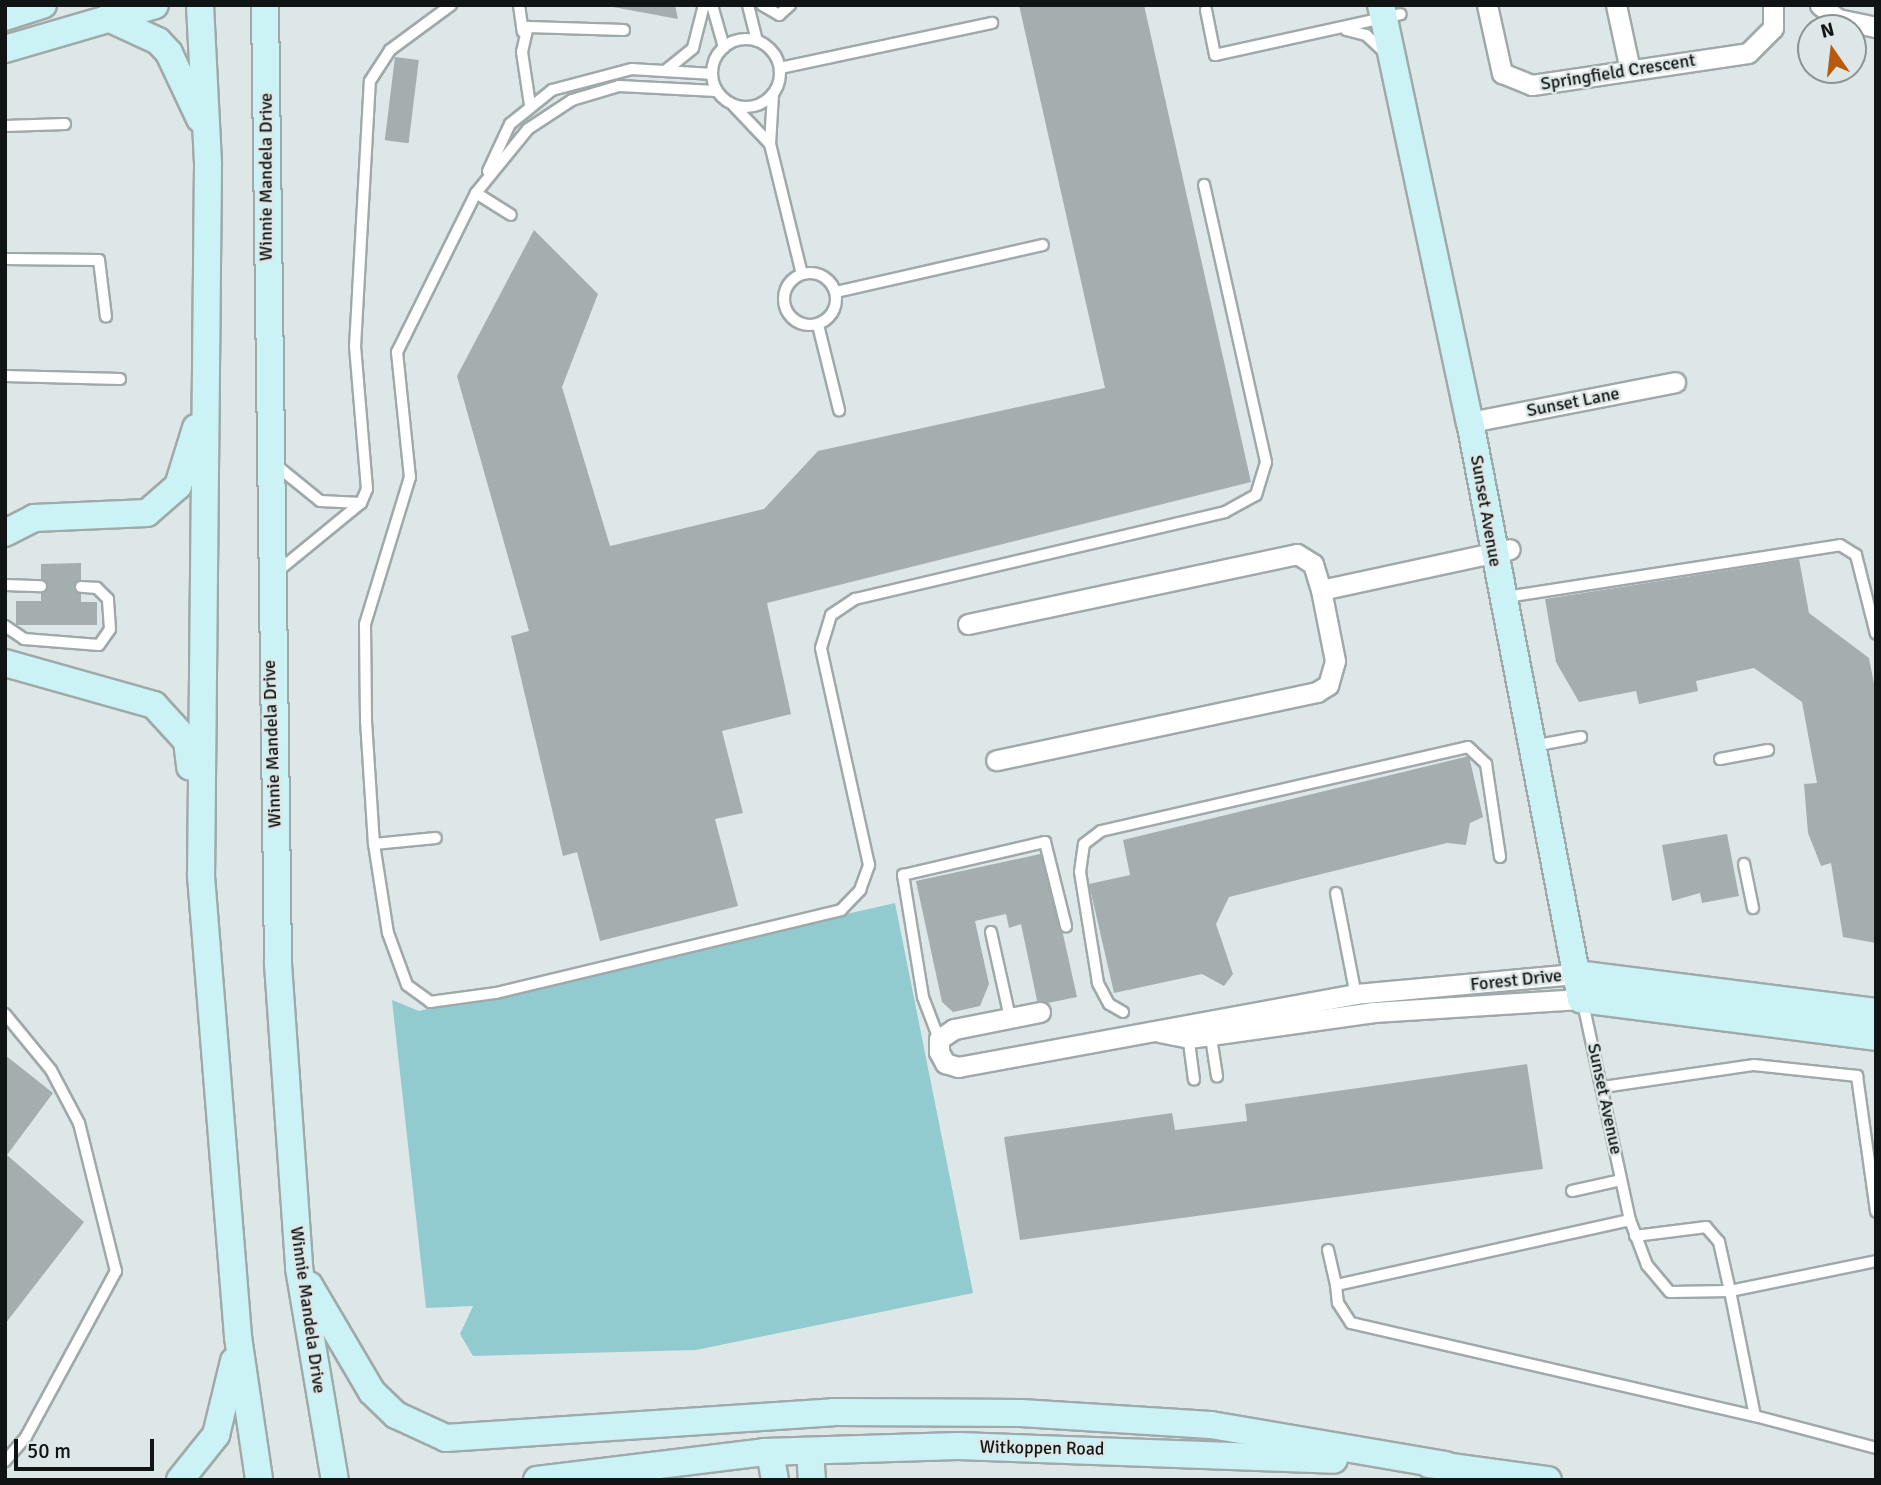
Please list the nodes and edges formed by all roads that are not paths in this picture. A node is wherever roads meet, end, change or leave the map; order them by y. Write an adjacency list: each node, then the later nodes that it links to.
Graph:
1 (43, 5): 18 (main road)
2 (155, 5): 19 (main road)
3 (200, 5): 39 (main road)
4 (265, 5): 57 (main road, Winnie Mandela Drive)
5 (451, 5): 58 (lane)
6 (519, 5): 24 (lane)
7 (704, 5): 31 (lane)
8 (712, 5): 26 (lane)
9 (748, 5): 25 (lane)
10 (762, 5): 11 (lane)
11 (790, 5)
12 (1487, 5): 30 (street, Springfield Crescent)
13 (1616, 5): 30 (street)
14 (1773, 5): 30 (street, Springfield Crescent)
15 (1820, 5): 21 (street)
16 (1206, 10): 22 (lane)
17 (1391, 11): 22 (lane); 29 (main road, Sunset Avenue); 56 (main road, Sunset Avenue)
18 (5, 17)
19 (108, 18): 27 (main road); 39 (main road)
20 (992, 23): 28 (lane)
21 (1876, 27)
22 (1342, 29): 29 (lane)
23 (624, 30): 24 (lane)
24 (523, 32): 35 (lane)
25 (757, 41): 26 (lane); 28 (lane)
26 (724, 47): 32 (lane)
27 (5, 49)
28 (780, 68): 34 (lane)
29 (1396, 69): 56 (main road, Sunset Avenue)
30 (1630, 70)
31 (665, 71): 32 (lane); 35 (lane)
32 (712, 74): 33 (lane)
33 (716, 91): 36 (lane); 41 (lane)
34 (773, 94): 36 (lane); 40 (lane)
35 (530, 104): 41 (lane)
36 (734, 106): 40 (lane)
37 (65, 124): 38 (lane)
38 (5, 126)
39 (207, 137): 54 (main road)
40 (769, 144): 47 (lane)
41 (487, 175): 43 (lane)
42 (1204, 185): 77 (lane)
43 (476, 193): 44 (lane); 77 (lane)
44 (511, 215)
45 (1043, 245): 48 (lane)
46 (5, 259): 49 (lane)
47 (802, 274): 48 (lane); 50 (lane)
48 (836, 292): 50 (lane)
49 (106, 317)
50 (818, 325): 55 (lane)
51 (5, 376): 52 (lane)
52 (120, 379)
53 (1675, 382): 56 (street, Sunset Lane)
54 (206, 389): 59 (main road); 80 (main road)
55 (839, 410)
56 (1476, 420): 60 (main road, Sunset Avenue)
57 (270, 458): 58 (lane); 61 (main road, Winnie Mandela Drive)
58 (361, 503): 61 (lane)
59 (5, 533)
60 (1501, 550): 65 (street); 66 (main road, Sunset Avenue)
61 (268, 582): 107 (main road, Winnie Mandela Drive)
62 (5, 585): 63 (lane)
63 (41, 586)
64 (81, 587): 68 (lane)
65 (1321, 590): 67 (street); 74 (street)
66 (1511, 596): 69 (lane); 72 (main road, Sunset Avenue)
67 (968, 624)
68 (5, 626)
69 (1876, 634)
70 (5, 663): 80 (main road)
71 (1581, 737): 72 (lane)
72 (1540, 744): 85 (main road, Sunset Avenue)
73 (1768, 750): 75 (lane)
74 (996, 760)
75 (1720, 760)
76 (436, 838): 77 (lane)
77 (374, 844)
78 (1500, 856): 88 (lane)
79 (1744, 864): 82 (lane)
80 (201, 876): 110 (main road)
81 (1336, 893): 86 (lane)
82 (1753, 908)
83 (1066, 926): 96 (lane)
84 (990, 932): 92 (lane)
85 (1586, 992): 86 (street, Forest Drive); 89 (main road, Forest Drive); 91 (street, Forest Drive); 95 (main road, Forest Drive); 99 (lane, Sunset Avenue)
86 (1355, 994): 91 (lane); 93 (street, Forest Drive)
87 (1040, 1012): 92 (street)
88 (1123, 1012)
89 (1876, 1012)
90 (5, 1014): 115 (lane)
91 (1359, 1014): 93 (street, Forest Drive)
92 (1010, 1018): 96 (street)
93 (1209, 1026): 94 (street, Forest Drive); 97 (lane)
94 (1187, 1029): 96 (street, Forest Drive); 98 (lane)
95 (1876, 1037)
96 (939, 1039)
97 (1217, 1076)
98 (1194, 1080)
99 (1603, 1087): 100 (lane, Sunset Avenue); 102 (lane)
100 (1622, 1180): 101 (lane); 103 (lane, Sunset Avenue)
101 (1572, 1191)
102 (1876, 1212)
103 (1630, 1220): 104 (lane, Sunset Avenue); 108 (lane)
104 (1635, 1236): 109 (lane, Sunset Avenue); 109 (lane)
105 (1328, 1250): 108 (lane)
106 (1876, 1261): 109 (lane, Sunset Avenue)
107 (299, 1268): 116 (main road); 119 (main road, Winnie Mandela Drive)
108 (1336, 1285): 111 (lane)
109 (1730, 1291): 111 (lane)
110 (238, 1337): 117 (main road); 118 (main road)
111 (1755, 1416): 112 (lane)
112 (1876, 1448)
113 (770, 1452): 114 (main road, Witkoppen Road); 120 (main road, Witkoppen Road); 121 (main road)
114 (810, 1452): 116 (main road, Witkoppen Road); 122 (main road)
115 (5, 1461)
116 (1446, 1465): 123 (main road, Witkoppen Road)
117 (180, 1480)
118 (259, 1480)
119 (335, 1480)
120 (537, 1480)
121 (775, 1480)
122 (812, 1480)
123 (1549, 1480)

